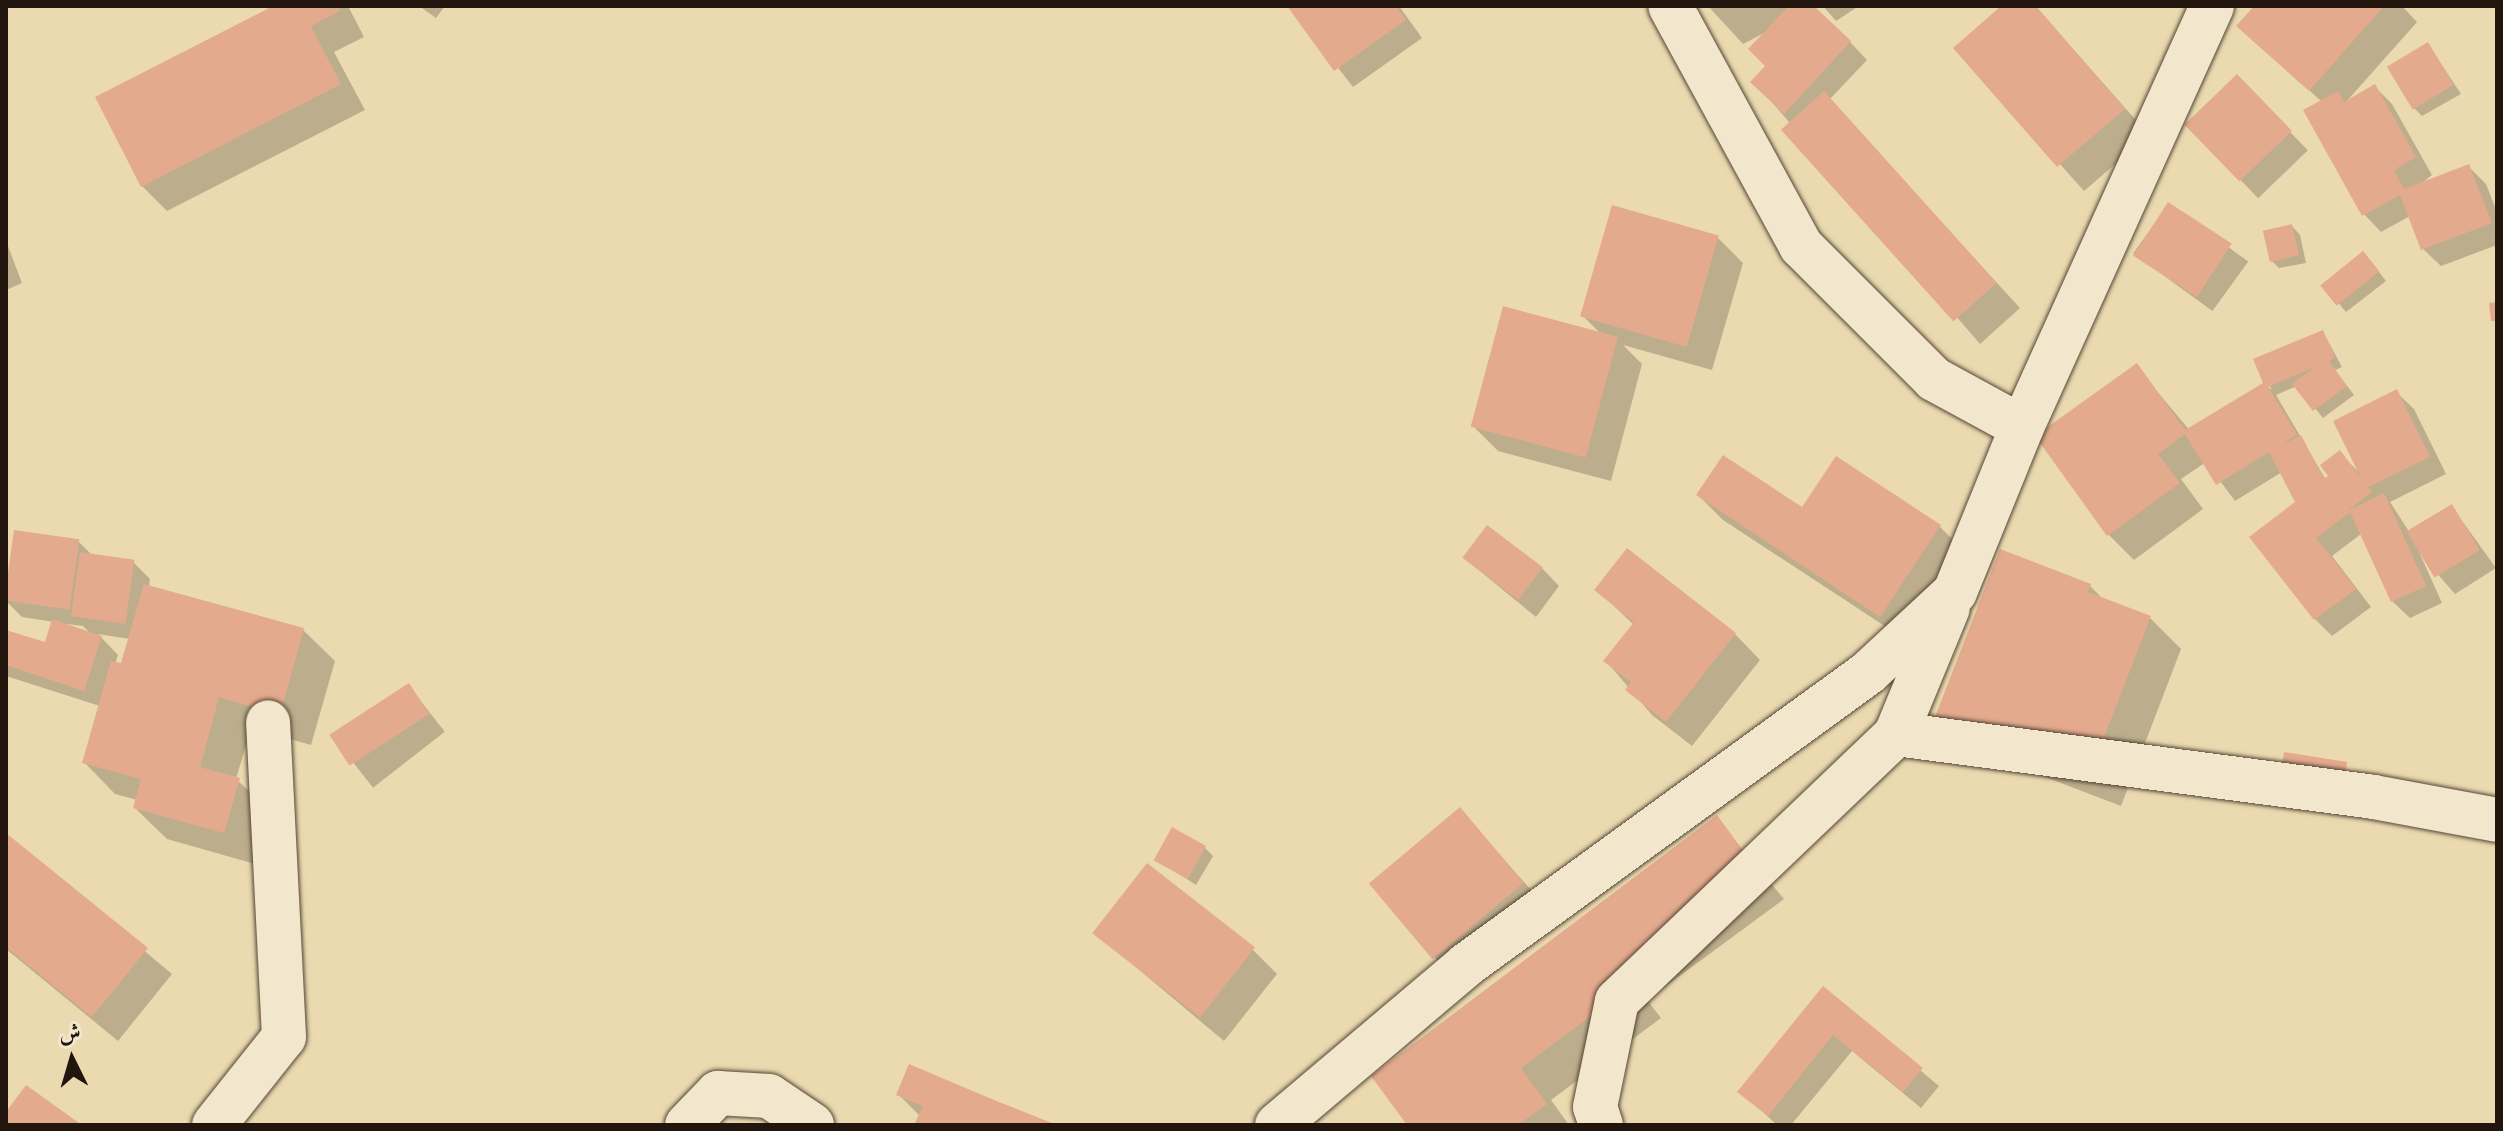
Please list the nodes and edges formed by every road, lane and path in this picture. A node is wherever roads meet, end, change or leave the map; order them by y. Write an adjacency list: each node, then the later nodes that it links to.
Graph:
1 (1670, 6): 3 (street)
2 (2212, 6): 3 (street)
3 (2022, 427): 4 (street)
4 (1955, 592): 6 (street); 11 (street)
5 (268, 722): 8 (street)
6 (1896, 734): 7 (street); 12 (street)
7 (2497, 820)
8 (214, 1125)
9 (687, 1125): 10 (street)
10 (812, 1125)
11 (1277, 1125)
12 (1601, 1125)

